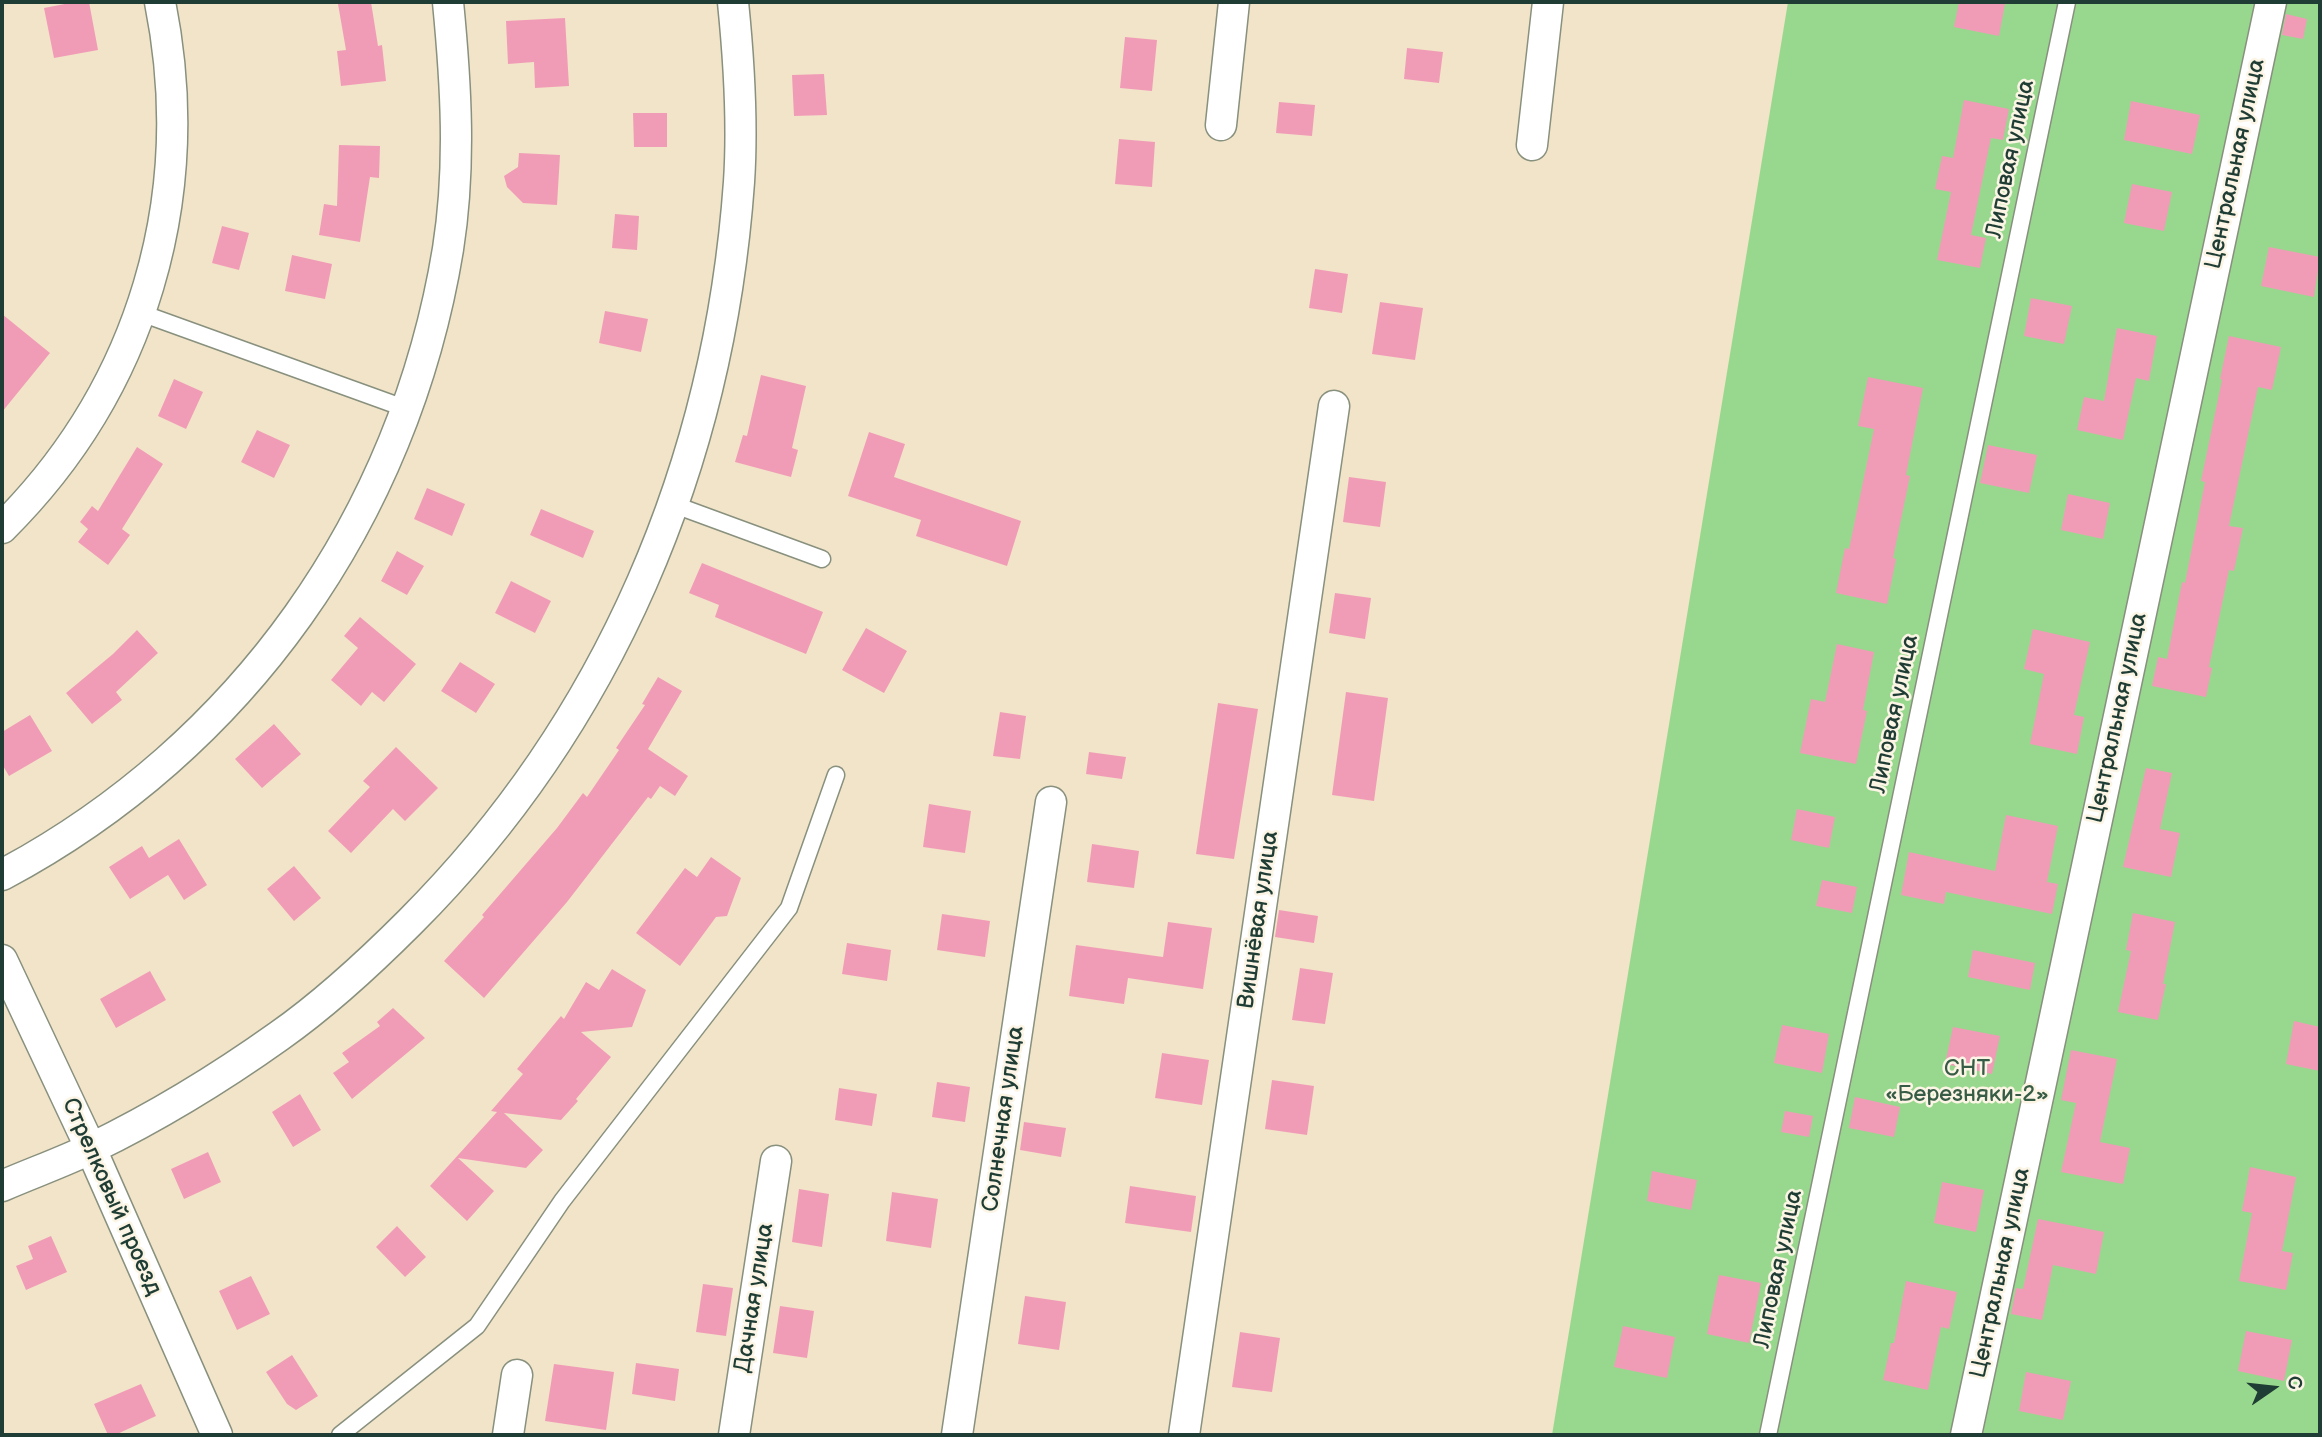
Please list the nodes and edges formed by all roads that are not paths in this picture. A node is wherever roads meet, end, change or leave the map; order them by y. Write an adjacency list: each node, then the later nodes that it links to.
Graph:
1 (160, 2): 10 (street)
2 (448, 2): 12 (street)
3 (733, 2): 13 (street)
4 (1234, 2): 8 (street)
5 (1548, 2): 9 (street)
6 (2067, 2): 30 (lane, Липовая улица)
7 (2271, 2): 31 (street, Центральная улица)
8 (1222, 125)
9 (1532, 145)
10 (141, 313): 12 (lane); 14 (street)
11 (1334, 406): 29 (street, Вишнёвая улица)
12 (407, 409): 18 (street)
13 (675, 505): 15 (lane); 20 (street)
14 (2, 528)
15 (822, 559)
16 (836, 775): 25 (lane)
17 (1051, 802): 28 (street, Солнечная улица)
18 (2, 875)
19 (2, 960): 20 (street, Стрелковый проезд)
20 (91, 1149): 22 (street); 24 (street, Стрелковый проезд)
21 (776, 1161): 27 (street, Дачная улица)
22 (2, 1186)
23 (517, 1376): 26 (street)
24 (217, 1435)
25 (340, 1435)
26 (508, 1435)
27 (734, 1435)
28 (957, 1435)
29 (1184, 1435)
30 (1768, 1435)
31 (1966, 1435)

